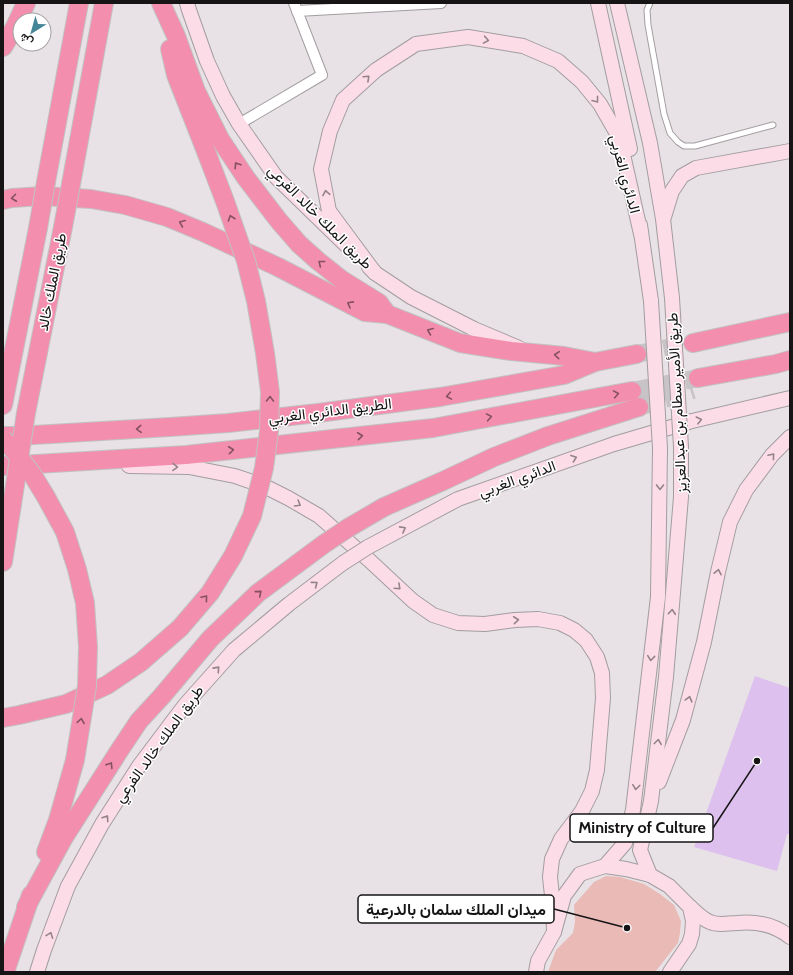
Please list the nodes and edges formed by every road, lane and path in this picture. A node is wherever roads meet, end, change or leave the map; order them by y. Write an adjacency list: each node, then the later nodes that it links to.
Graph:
1 (26, 3): 11 (highway)
2 (79, 3): 28 (highway, طريق الملك خالد, bridge)
3 (104, 3): 33 (highway, طريق الملك خالد, bridge)
4 (160, 3): 19 (highway, one-way to 4); 35 (highway, one-way to 4, bridge)
5 (187, 3): 12 (street, طريق الملك خالد الفرعي)
6 (441, 3): 10 (street)
7 (598, 3): 17 (street, طريق الأمير سطام بن عبدالعزيز)
8 (617, 3): 16 (street, طريق الأمير سطام بن عبدالعزيز)
9 (650, 3): 13 (lane)
10 (295, 7): 12 (street)
11 (3, 47)
12 (239, 124): 18 (street, طريق الملك خالد الفرعي)
13 (773, 125)
14 (790, 150): 16 (street, الدائري الغربي)
15 (3, 200): 19 (highway, one-way to 15)
16 (663, 219): 36 (street, طريق الأمير سطام بن عبدالعزيز, one-way to 16, bridge)
17 (641, 234): 18 (street, الدائري الغربي, one-way to 17); 37 (street, طريق الأمير سطام بن عبدالعزيز, one-way to 37, bridge)
18 (375, 273): 22 (street, طريق الملك خالد الفرعي)
19 (387, 314): 22 (highway, one-way to 19)
20 (790, 322): 21 (highway)
21 (693, 343)
22 (533, 353): 24 (highway, one-way to 22)
23 (638, 354): 24 (highway, الطريق الدائري الغربي)
24 (595, 362): 29 (highway, الطريق الدائري الغربي, one-way to 29)
25 (783, 362): 26 (highway)
26 (696, 384)
27 (790, 398): 34 (street, الدائري الغربي, one-way to 27, bridge)
28 (3, 405)
29 (8, 437): 39 (highway, one-way to 29, bridge)
30 (790, 437): 36 (street, one-way to 30)
31 (38, 464): 32 (highway, الطريق الدائري الغربي); 39 (highway, الطريق الدائري الغربي, bridge); 41 (street, one-way to 41)
32 (3, 466)
33 (3, 562)
34 (343, 563): 44 (street, طريق الملك خالد الفرعي, one-way to 34)
35 (3, 718)
36 (651, 801): 38 (street, طريق الأمير سطام بن عبدالعزيز)
37 (605, 866): 38 (street); 41 (street)
38 (650, 875): 40 (street)
39 (26, 907): 43 (highway)
40 (690, 907): 42 (street); 46 (street)
41 (554, 932): 45 (street)
42 (790, 936)
43 (5, 972)
44 (37, 972)
45 (536, 972)
46 (670, 972)

